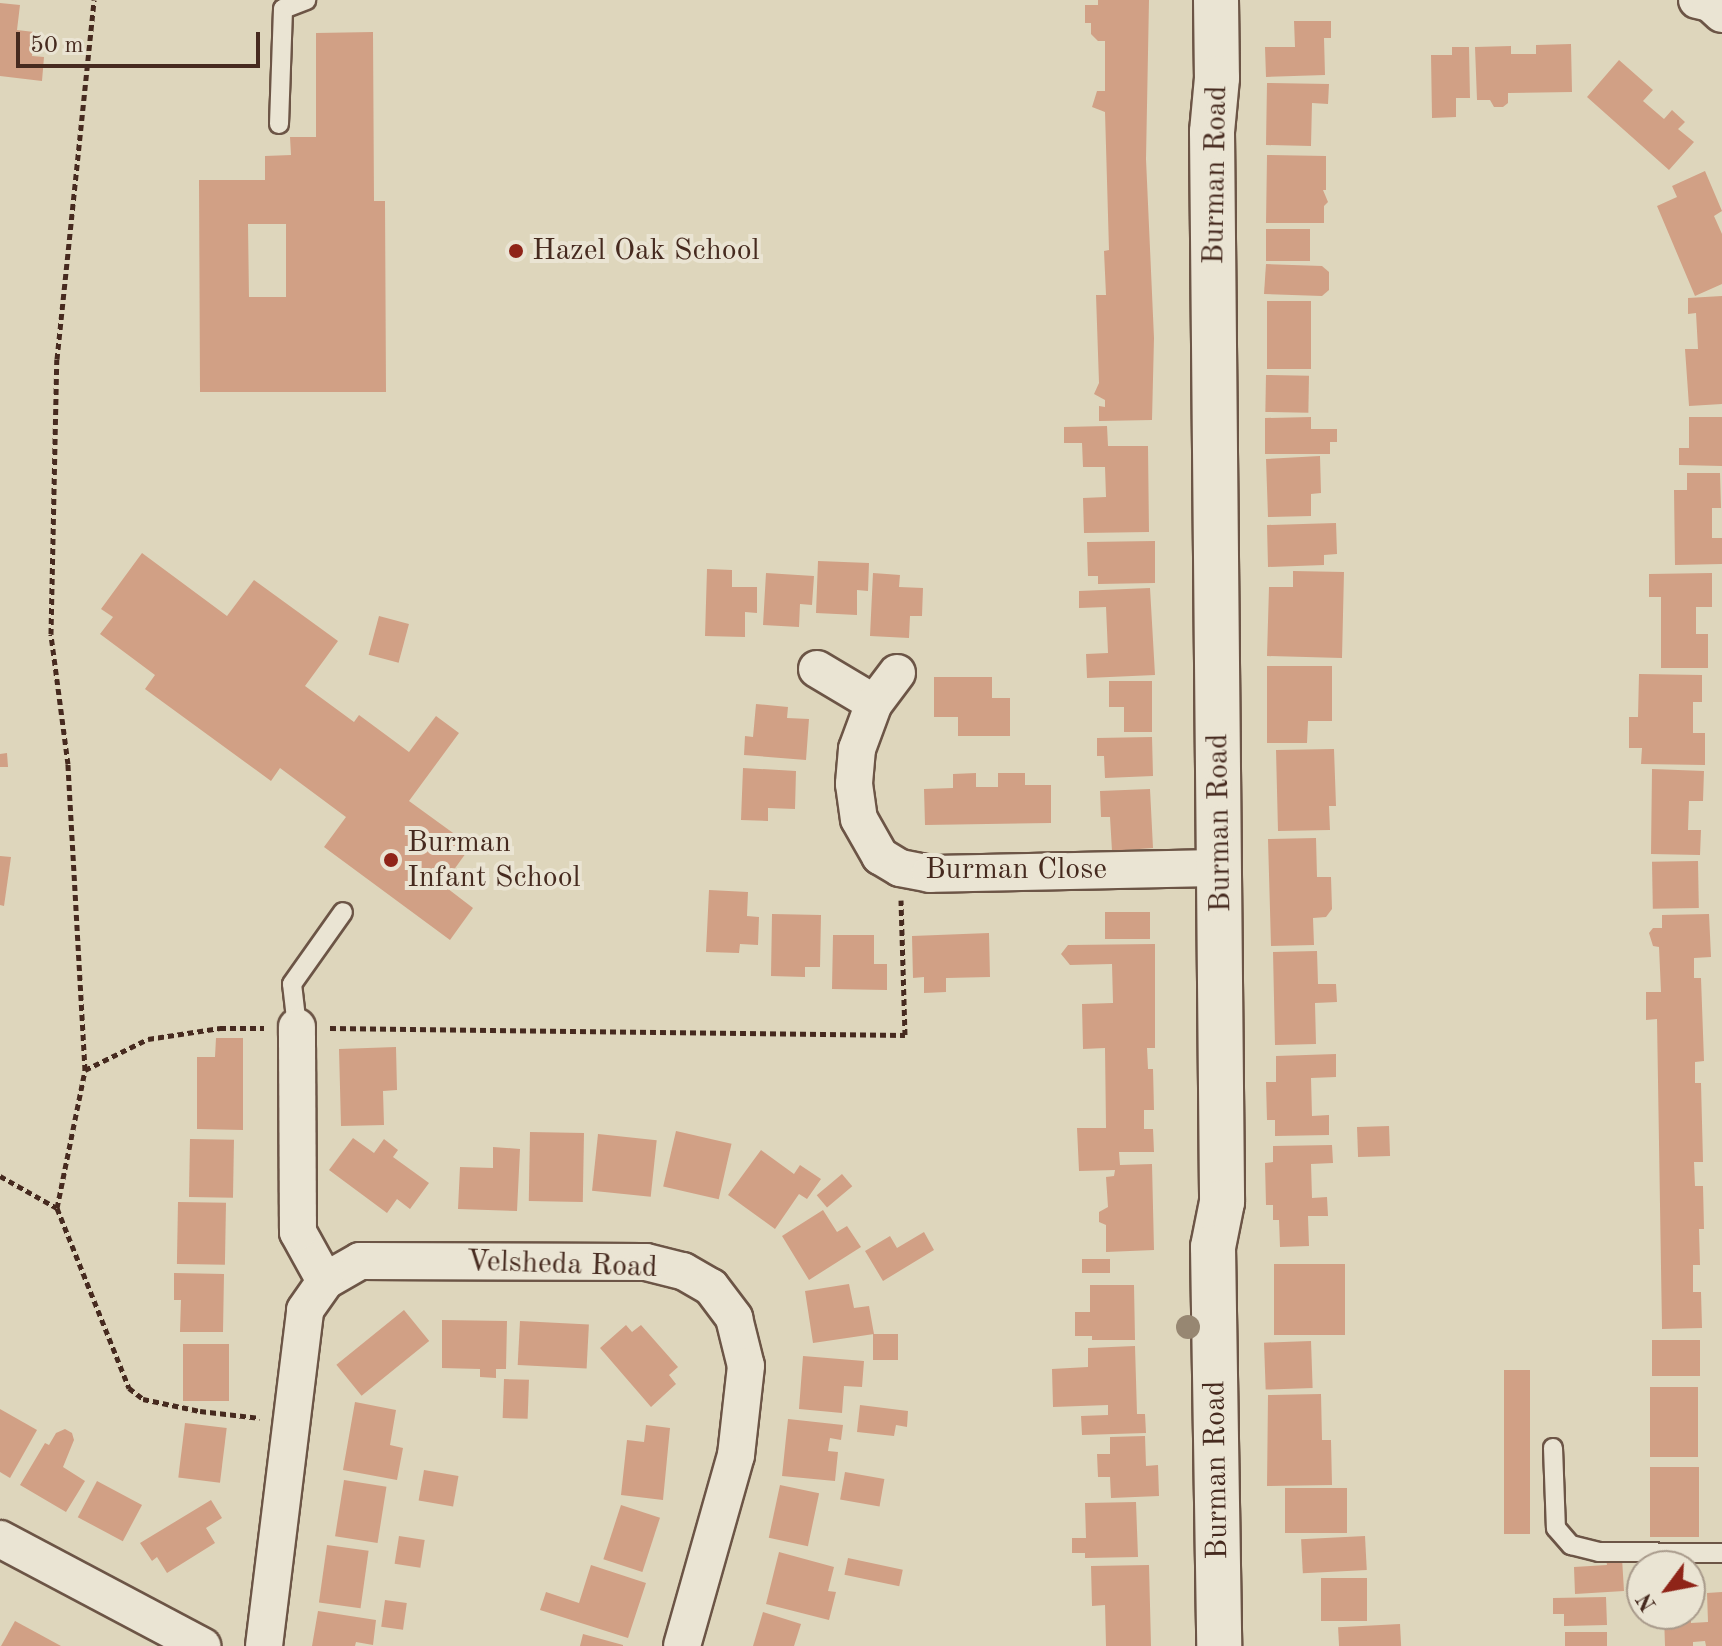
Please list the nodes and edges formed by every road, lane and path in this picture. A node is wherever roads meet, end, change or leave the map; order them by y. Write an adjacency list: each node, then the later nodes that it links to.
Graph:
1 (94, 0): 14 (path)
2 (306, 0): 6 (lane)
3 (1216, 0): 11 (street, Burman Road)
4 (1697, 0): 5 (street)
5 (1722, 14)
6 (279, 124)
7 (817, 669): 9 (street)
8 (897, 673): 9 (street, Burman Close)
9 (874, 703): 10 (street, Burman Close)
10 (900, 868): 11 (street, Burman Close); 13 (path)
11 (1221, 868): 25 (street, Burman Road)
12 (343, 912): 13 (lane)
13 (297, 1027): 14 (path); 17 (street)
14 (85, 1070): 16 (path)
15 (0, 1176): 16 (path)
16 (57, 1208): 18 (path)
17 (325, 1281): 18 (street, Velsheda Road); 24 (street, Velsheda Road)
18 (293, 1422): 23 (street, Velsheda Road)
19 (1553, 1448): 21 (lane)
20 (0, 1539): 22 (street)
21 (1722, 1553)
22 (202, 1646)
23 (264, 1646)
24 (682, 1646)
25 (1219, 1646)

